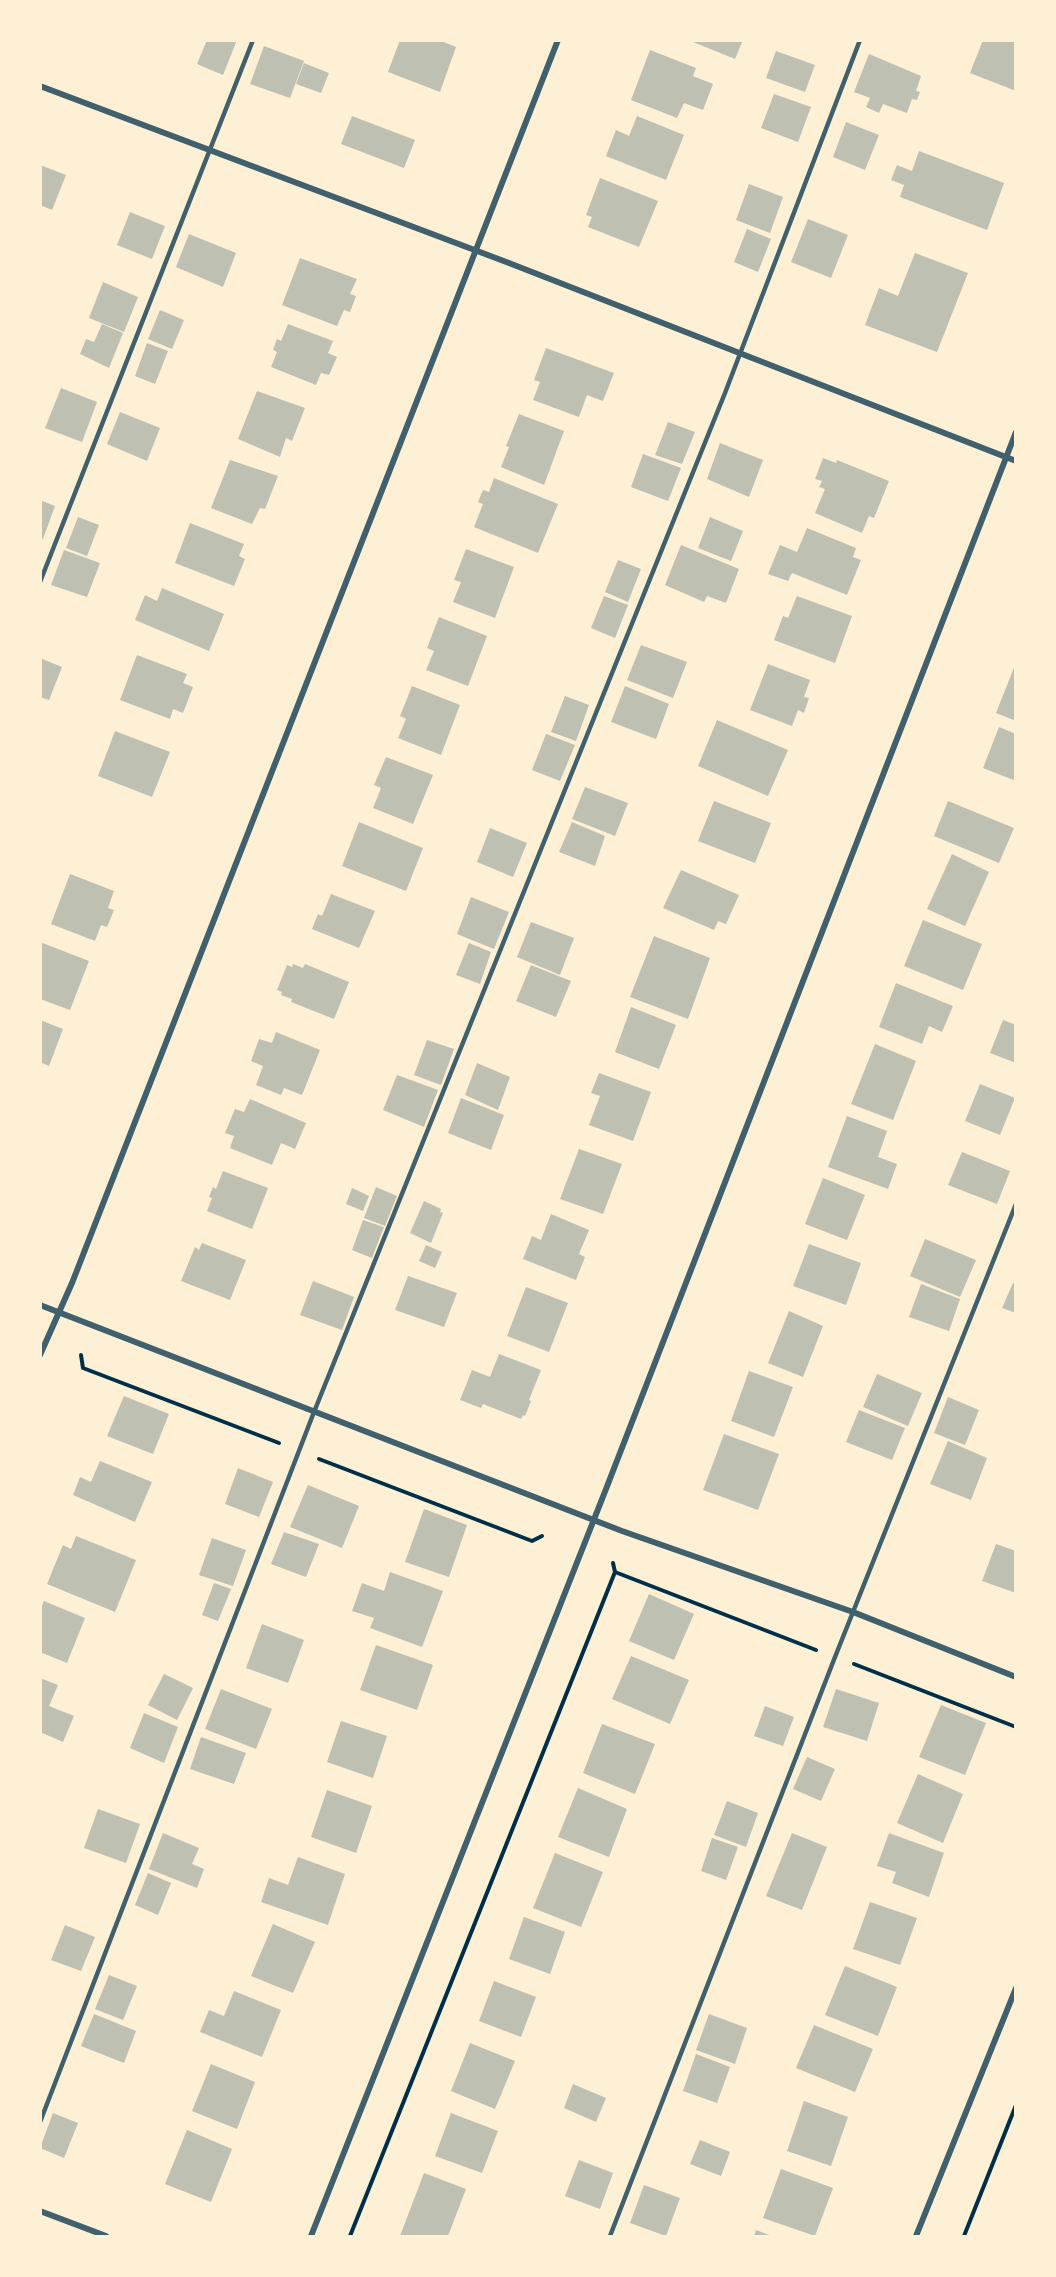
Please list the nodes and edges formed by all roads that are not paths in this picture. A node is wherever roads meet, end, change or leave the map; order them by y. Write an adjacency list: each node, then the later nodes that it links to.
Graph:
1 (253, 40): 5 (lane)
2 (558, 40): 6 (street)
3 (860, 40): 7 (lane)
4 (40, 86): 5 (street)
5 (210, 151): 6 (street); 11 (lane)
6 (476, 251): 7 (street); 14 (street)
7 (741, 354): 9 (street); 16 (lane)
8 (1016, 432): 9 (street)
9 (1006, 457): 10 (street); 17 (street)
10 (1016, 461)
11 (40, 582)
12 (1016, 1204): 18 (lane)
13 (40, 1305): 14 (street)
14 (60, 1312): 15 (street); 16 (street)
15 (40, 1355)
16 (314, 1412): 17 (street); 21 (lane)
17 (593, 1518): 18 (street); 24 (street)
18 (853, 1612): 19 (street); 25 (lane)
19 (1016, 1677)
20 (1016, 1988): 26 (street)
21 (40, 2122)
22 (40, 2211): 23 (street)
23 (106, 2236)
24 (311, 2236)
25 (610, 2236)
26 (916, 2236)

